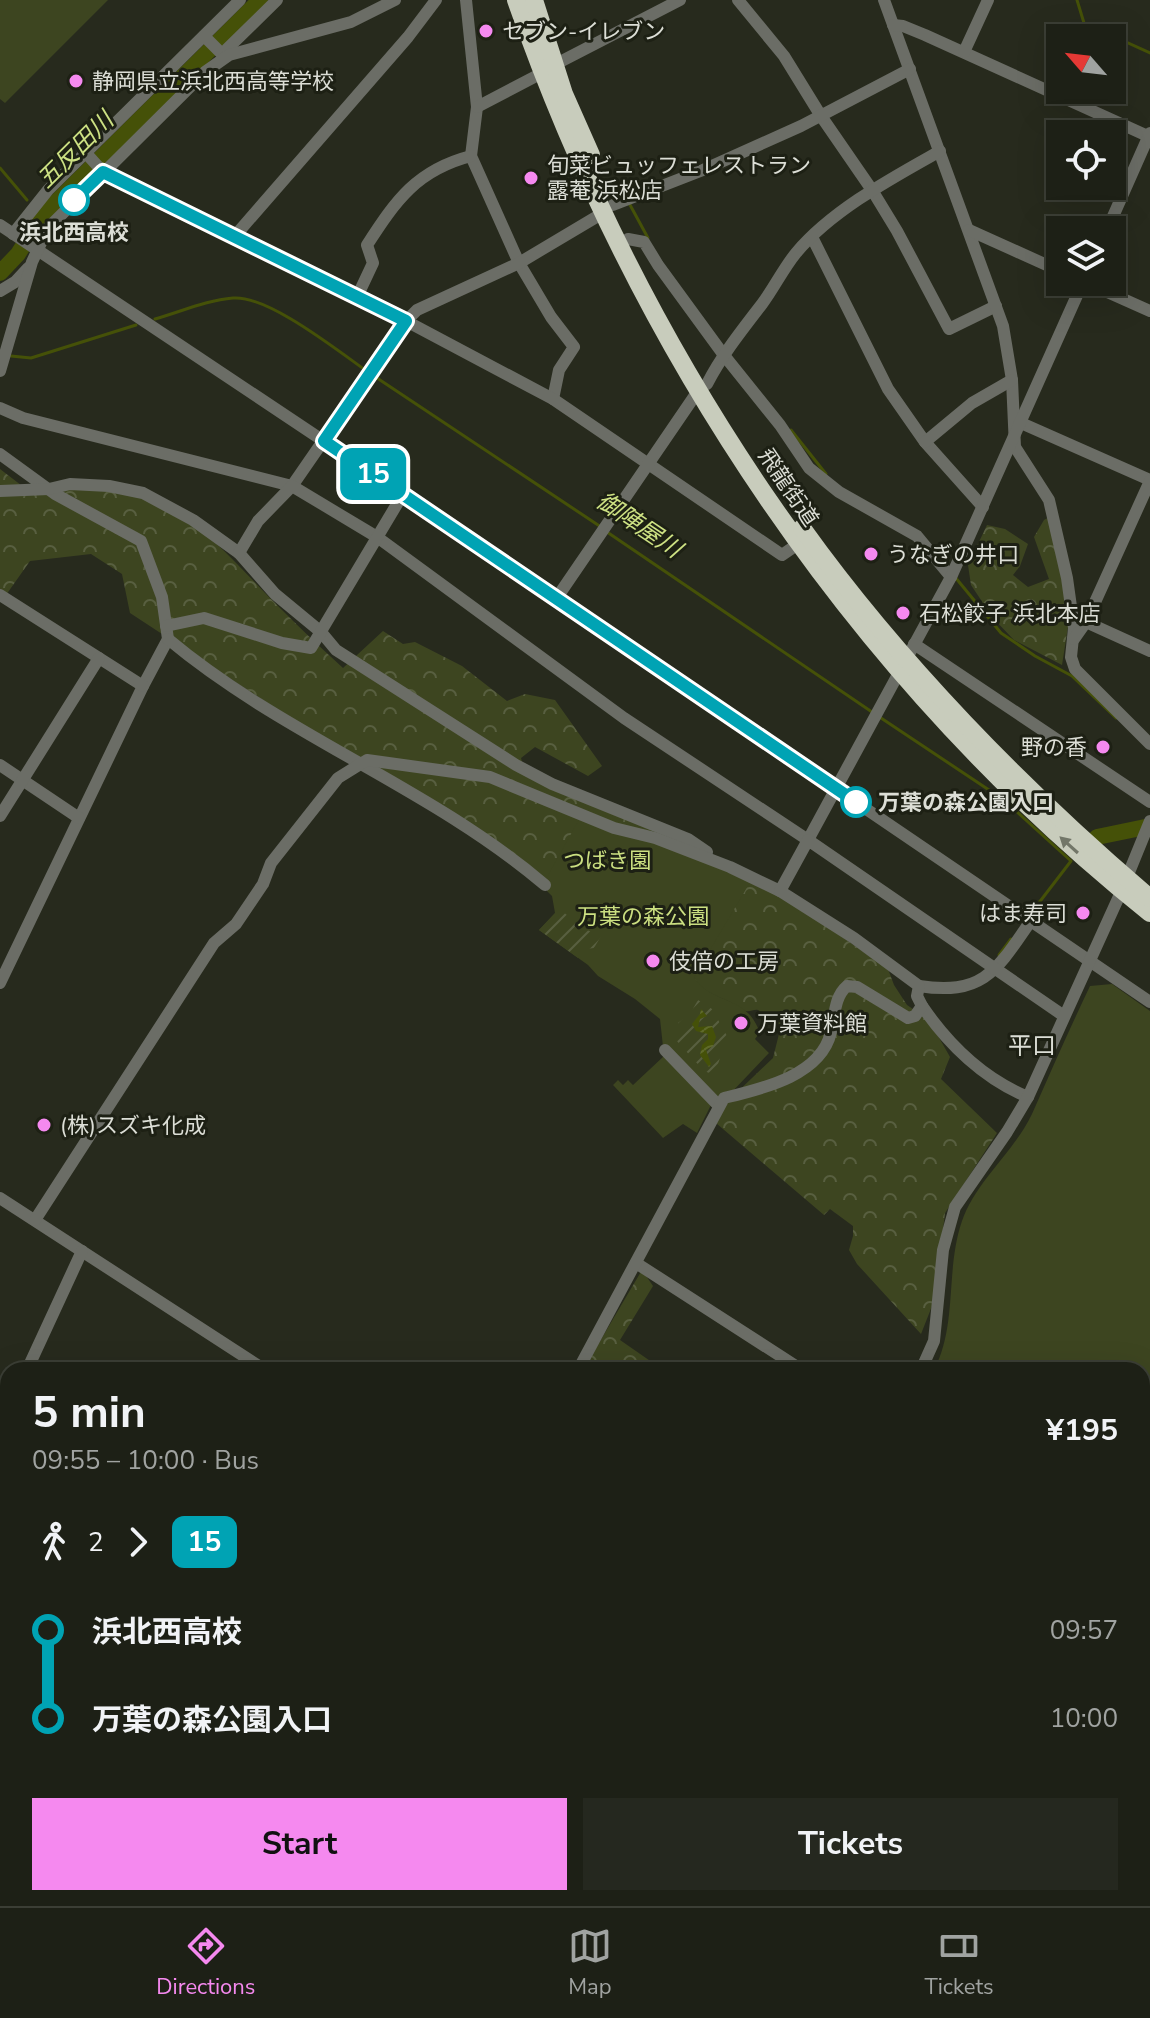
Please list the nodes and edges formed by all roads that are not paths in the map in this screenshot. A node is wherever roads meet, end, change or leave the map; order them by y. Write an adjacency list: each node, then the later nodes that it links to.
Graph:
1 (240, 0): 13 (street)
2 (277, 0): 15 (street)
3 (395, 0): 15 (street)
4 (436, 0): 31 (street)
5 (466, 0): 18 (street)
6 (516, 0): 16 (highway, 飛龍街道)
7 (534, 0): 16 (highway, 飛龍街道)
8 (680, 0): 16 (street)
9 (738, 0): 19 (street)
10 (884, 0): 12 (street)
11 (988, 0): 14 (street)
12 (893, 25): 14 (street); 17 (street)
13 (207, 39): 15 (street); 22 (street)
14 (964, 52): 20 (street)
15 (223, 54): 24 (street)
16 (548, 69): 18 (street); 26 (highway, 飛龍街道)
17 (910, 69): 19 (street); 21 (street)
18 (477, 107): 23 (street)
19 (821, 116): 25 (street); 26 (street)
20 (1149, 136): 27 (street)
21 (940, 151): 25 (street); 29 (street)
22 (87, 155): 24 (street); 30 (street)
23 (471, 156): 35 (street); 40 (street)
24 (102, 170): 31 (street); 34 (street)
25 (872, 190): 32 (street); 41 (street)
26 (608, 209): 33 (highway, 飛龍街道); 35 (street); 47 (highway, 飛龍街道)
27 (1113, 216)
28 (0, 225): 30 (street)
29 (969, 230): 36 (street); 41 (street)
30 (16, 236): 34 (street)
31 (234, 237): 40 (street)
32 (812, 237): 44 (street); 52 (street)
33 (628, 239): 44 (street); 47 (highway, 飛龍街道)
34 (33, 252): 37 (street); 45 (street); 51 (street)
35 (519, 263): 43 (street); 48 (street)
36 (1046, 265)
37 (0, 291)
38 (1078, 296): 50 (street)
39 (1116, 296): 42 (street)
40 (357, 297): 43 (street)
41 (996, 306): 46 (street)
42 (1150, 311)
43 (406, 321): 48 (street); 51 (street)
44 (723, 354): 47 (street); 64 (street)
45 (0, 371)
46 (1012, 380): 50 (street); 52 (street)
47 (703, 388): 54 (street); 62 (highway, 飛龍街道); 74 (highway, 飛龍街道)
48 (553, 399): 54 (street)
49 (0, 408): 56 (street)
50 (1018, 429): 55 (street); 60 (street); 71 (street)
51 (324, 441): 56 (street); 59 (street)
52 (925, 442): 60 (street)
53 (0, 454): 57 (street)
54 (649, 463): 62 (street); 66 (street)
55 (1150, 481): 67 (street)
56 (292, 486): 61 (street); 63 (street)
57 (49, 489): 58 (street); 63 (street); 68 (street)
58 (0, 491)
59 (403, 494): 61 (street); 66 (street)
60 (983, 507): 64 (street)
61 (377, 537): 69 (street); 85 (street)
62 (798, 544): 74 (highway, 飛龍街道)
63 (239, 553): 69 (street)
64 (952, 575): 74 (street)
65 (0, 595): 73 (street)
66 (556, 599): 80 (street)
67 (1086, 622): 71 (street); 72 (street)
68 (166, 626): 69 (street); 70 (street)
69 (321, 632): 86 (street)
70 (168, 639): 75 (street); 77 (street)
71 (1073, 642): 76 (street)
72 (1150, 651)
73 (99, 658): 75 (street); 79 (street)
74 (907, 658): 80 (street); 81 (street); 87 (highway, 飛龍街道)
75 (143, 686): 83 (street)
76 (1150, 744)
77 (358, 763): 86 (street); 88 (street); 104 (street)
78 (0, 765): 79 (street)
79 (23, 780): 82 (street); 83 (street)
80 (837, 789): 85 (street); 92 (street)
81 (1150, 802)
82 (0, 816)
83 (79, 818): 95 (street)
84 (1147, 827): 87 (street)
85 (808, 840): 89 (street); 94 (street)
86 (730, 867): 89 (street)
87 (1124, 884): 90 (highway, 飛龍街道); 91 (highway, 飛龍街道); 93 (street)
88 (545, 885)
89 (780, 891): 96 (street)
90 (1150, 898)
91 (1150, 913)
92 (1030, 922): 93 (street); 94 (street)
93 (1091, 961): 97 (street); 99 (street)
94 (994, 970): 96 (street); 99 (street)
95 (0, 983)
96 (919, 986): 98 (street)
97 (1150, 1002)
98 (922, 1006): 101 (street); 102 (street)
99 (1064, 1016): 101 (street)
100 (665, 1050): 102 (street)
101 (1028, 1097): 111 (street)
102 (719, 1106): 106 (street)
103 (0, 1198): 104 (street)
104 (35, 1220): 105 (street)
105 (82, 1251): 107 (street); 108 (street)
106 (636, 1263): 109 (street); 110 (street)
107 (31, 1362)
108 (252, 1362)
109 (582, 1362)
110 (790, 1362)
111 (924, 1362)

